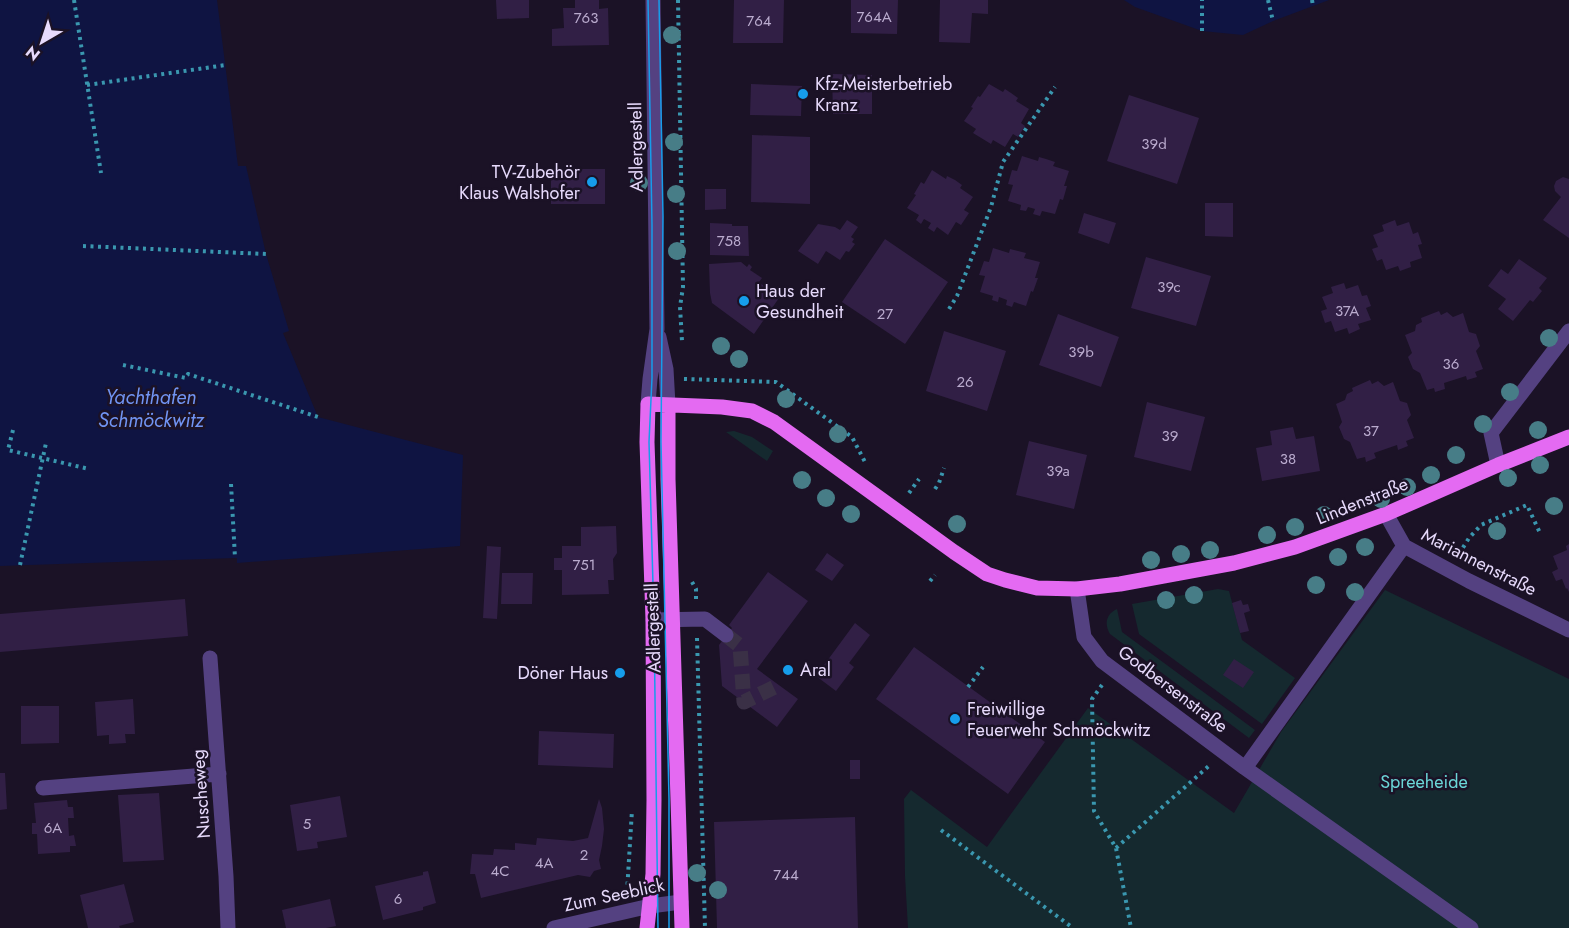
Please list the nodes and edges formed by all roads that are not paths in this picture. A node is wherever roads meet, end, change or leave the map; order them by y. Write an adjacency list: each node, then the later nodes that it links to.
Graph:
1 (653, 0): 2 (street, Adlergestell)
2 (657, 329): 4 (street, Adlergestell); 5 (street, Adlergestell)
3 (1569, 331): 7 (street)
4 (648, 404): 5 (main road); 12 (main road, Adlergestell)
5 (668, 405): 10 (main road); 11 (main road, Adlergestell)
6 (1569, 437): 7 (main road, Lindenstraße)
7 (1498, 465): 8 (main road, Lindenstraße)
8 (1386, 514): 9 (street, Mariannenstraße); 10 (main road, Lindenstraße)
9 (1404, 546): 13 (street, Mariannenstraße); 16 (street)
10 (1077, 589): 16 (street, Godbersenstraße)
11 (672, 619): 12 (street); 14 (street); 19 (main road, Adlergestell)
12 (653, 620): 20 (main road, Adlergestell)
13 (1569, 630)
14 (726, 635)
15 (210, 658): 17 (street, Nuscheweg)
16 (1245, 768): 25 (street, Godbersenstraße)
17 (219, 774): 18 (street); 21 (street, Nuscheweg)
18 (43, 788)
19 (681, 902): 20 (street, Zum Seeblick); 24 (main road, Adlergestell)
20 (650, 906): 22 (street, Zum Seeblick); 23 (main road, Adlergestell)
21 (228, 928)
22 (554, 928)
23 (647, 928)
24 (682, 928)
25 (1471, 928)

